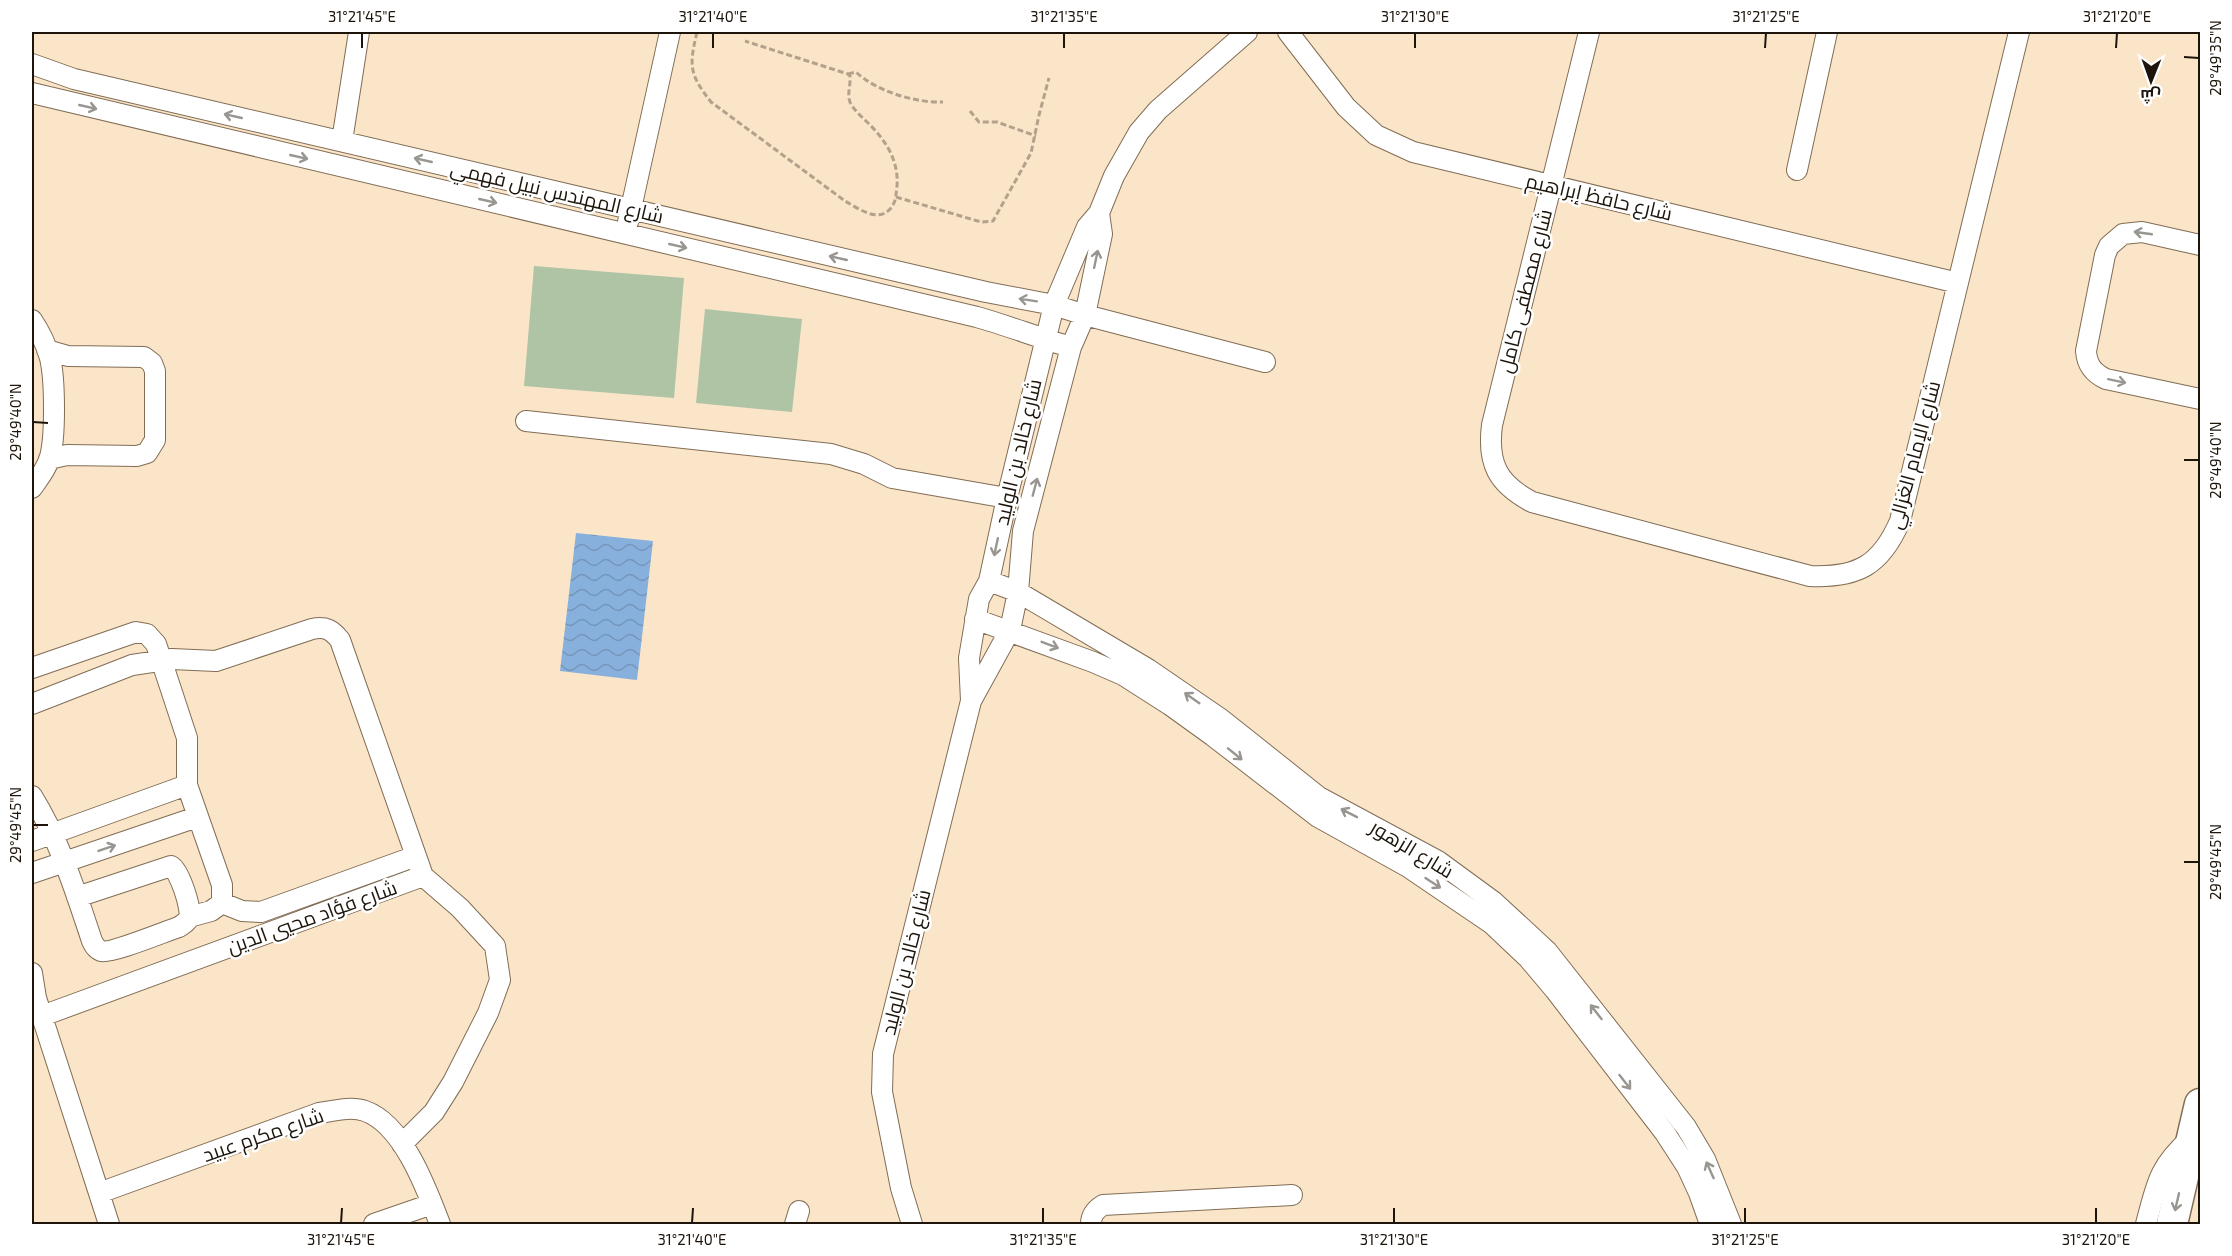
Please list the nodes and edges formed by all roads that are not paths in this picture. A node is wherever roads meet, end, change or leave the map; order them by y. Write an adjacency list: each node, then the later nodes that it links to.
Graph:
1 (359, 32): 10 (street)
2 (670, 32): 13 (street)
3 (1247, 32): 14 (street, شارع خالد بن الوليد)
4 (1288, 32): 12 (street, شارع حافظ إبراهيم)
5 (1589, 32): 12 (street, شارع مصطفى كامل)
6 (1827, 32): 11 (street)
7 (2019, 32): 17 (street, شارع الإمام الغزالي)
8 (32, 64): 10 (street, شارع المهندس نبيل فهمي, one-way to 8)
9 (35, 97): 15 (street, شارع المهندس نبيل فهمي, one-way to 15)
10 (342, 141): 13 (street, شارع المهندس نبيل فهمي, one-way to 10)
11 (1797, 170)
12 (1551, 185): 17 (street, شارع حافظ إبراهيم); 28 (street, شارع مصطفى كامل)
13 (631, 209): 15 (street); 18 (street, شارع المهندس نبيل فهمي, one-way to 13)
14 (1100, 213): 18 (street, شارع خالد بن الوليد); 19 (street, شارع خالد بن الوليد, one-way to 14)
15 (626, 233): 21 (street, شارع المهندس نبيل فهمي, one-way to 21)
16 (2200, 245): 25 (street, one-way to 25)
17 (1958, 283): 28 (street, شارع الإمام الغزالي)
18 (1054, 304): 19 (street, شارع المهندس نبيل فهمي); 21 (street, شارع خالد بن الوليد)
19 (1084, 315): 22 (street, شارع خالد بن الوليد); 24 (street, شارع المهندس نبيل فهمي)
20 (32, 320): 23 (street)
21 (1045, 340): 22 (street, شارع المهندس نبيل فهمي); 30 (street, شارع خالد بن الوليد)
22 (1071, 347): 32 (street, شارع خالد بن الوليد, one-way to 22)
23 (47, 350): 27 (street); 27 (street)
24 (1265, 362)
25 (2200, 399)
26 (526, 420): 30 (street)
27 (49, 459): 29 (street)
28 (1502, 480)
29 (32, 488)
30 (1007, 498): 31 (street, شارع خالد بن الوليد, one-way to 31)
31 (989, 581): 32 (street, شارع الزهور); 33 (street, شارع خالد بن الوليد)
32 (1018, 592): 34 (street, شارع خالد بن الوليد); 65 (street, شارع الزهور, one-way to 32)
33 (975, 619): 34 (street, شارع الزهور); 37 (street, شارع خالد بن الوليد)
34 (1010, 630): 37 (street, شارع خالد بن الوليد); 64 (street, شارع الزهور, one-way to 64)
35 (162, 660): 36 (street); 38 (street); 39 (street); 44 (street)
36 (32, 668)
37 (971, 701): 62 (street, شارع خالد بن الوليد)
38 (32, 704)
39 (187, 785): 41 (street); 42 (street)
40 (32, 796): 42 (street)
41 (197, 817): 45 (street, one-way to 41); 49 (street)
42 (53, 833): 43 (street); 45 (street)
43 (32, 841)
44 (416, 856): 47 (street); 49 (street)
45 (66, 862): 46 (street); 48 (street)
46 (32, 873)
47 (423, 876): 52 (street, شارع فؤاد محيي الدين); 55 (street, شارع فؤاد محيي الدين)
48 (77, 897): 50 (street); 50 (street)
49 (222, 903): 50 (street)
50 (189, 917)
51 (32, 973): 52 (street)
52 (42, 1016): 56 (street)
53 (2200, 1104): 54 (highway)
54 (2193, 1136): 66 (street); 67 (highway, one-way to 67)
55 (402, 1144): 56 (street, شارع مكرم عبيد); 58 (street, شارع مكرم عبيد)
56 (99, 1193): 59 (street)
57 (1292, 1195): 63 (street)
58 (432, 1204): 60 (street); 61 (street, شارع مكرم عبيد)
59 (110, 1224)
60 (374, 1224)
61 (440, 1224)
62 (912, 1224)
63 (1091, 1224)
64 (1710, 1224)
65 (1731, 1224)
66 (2146, 1224)
67 (2172, 1224)

